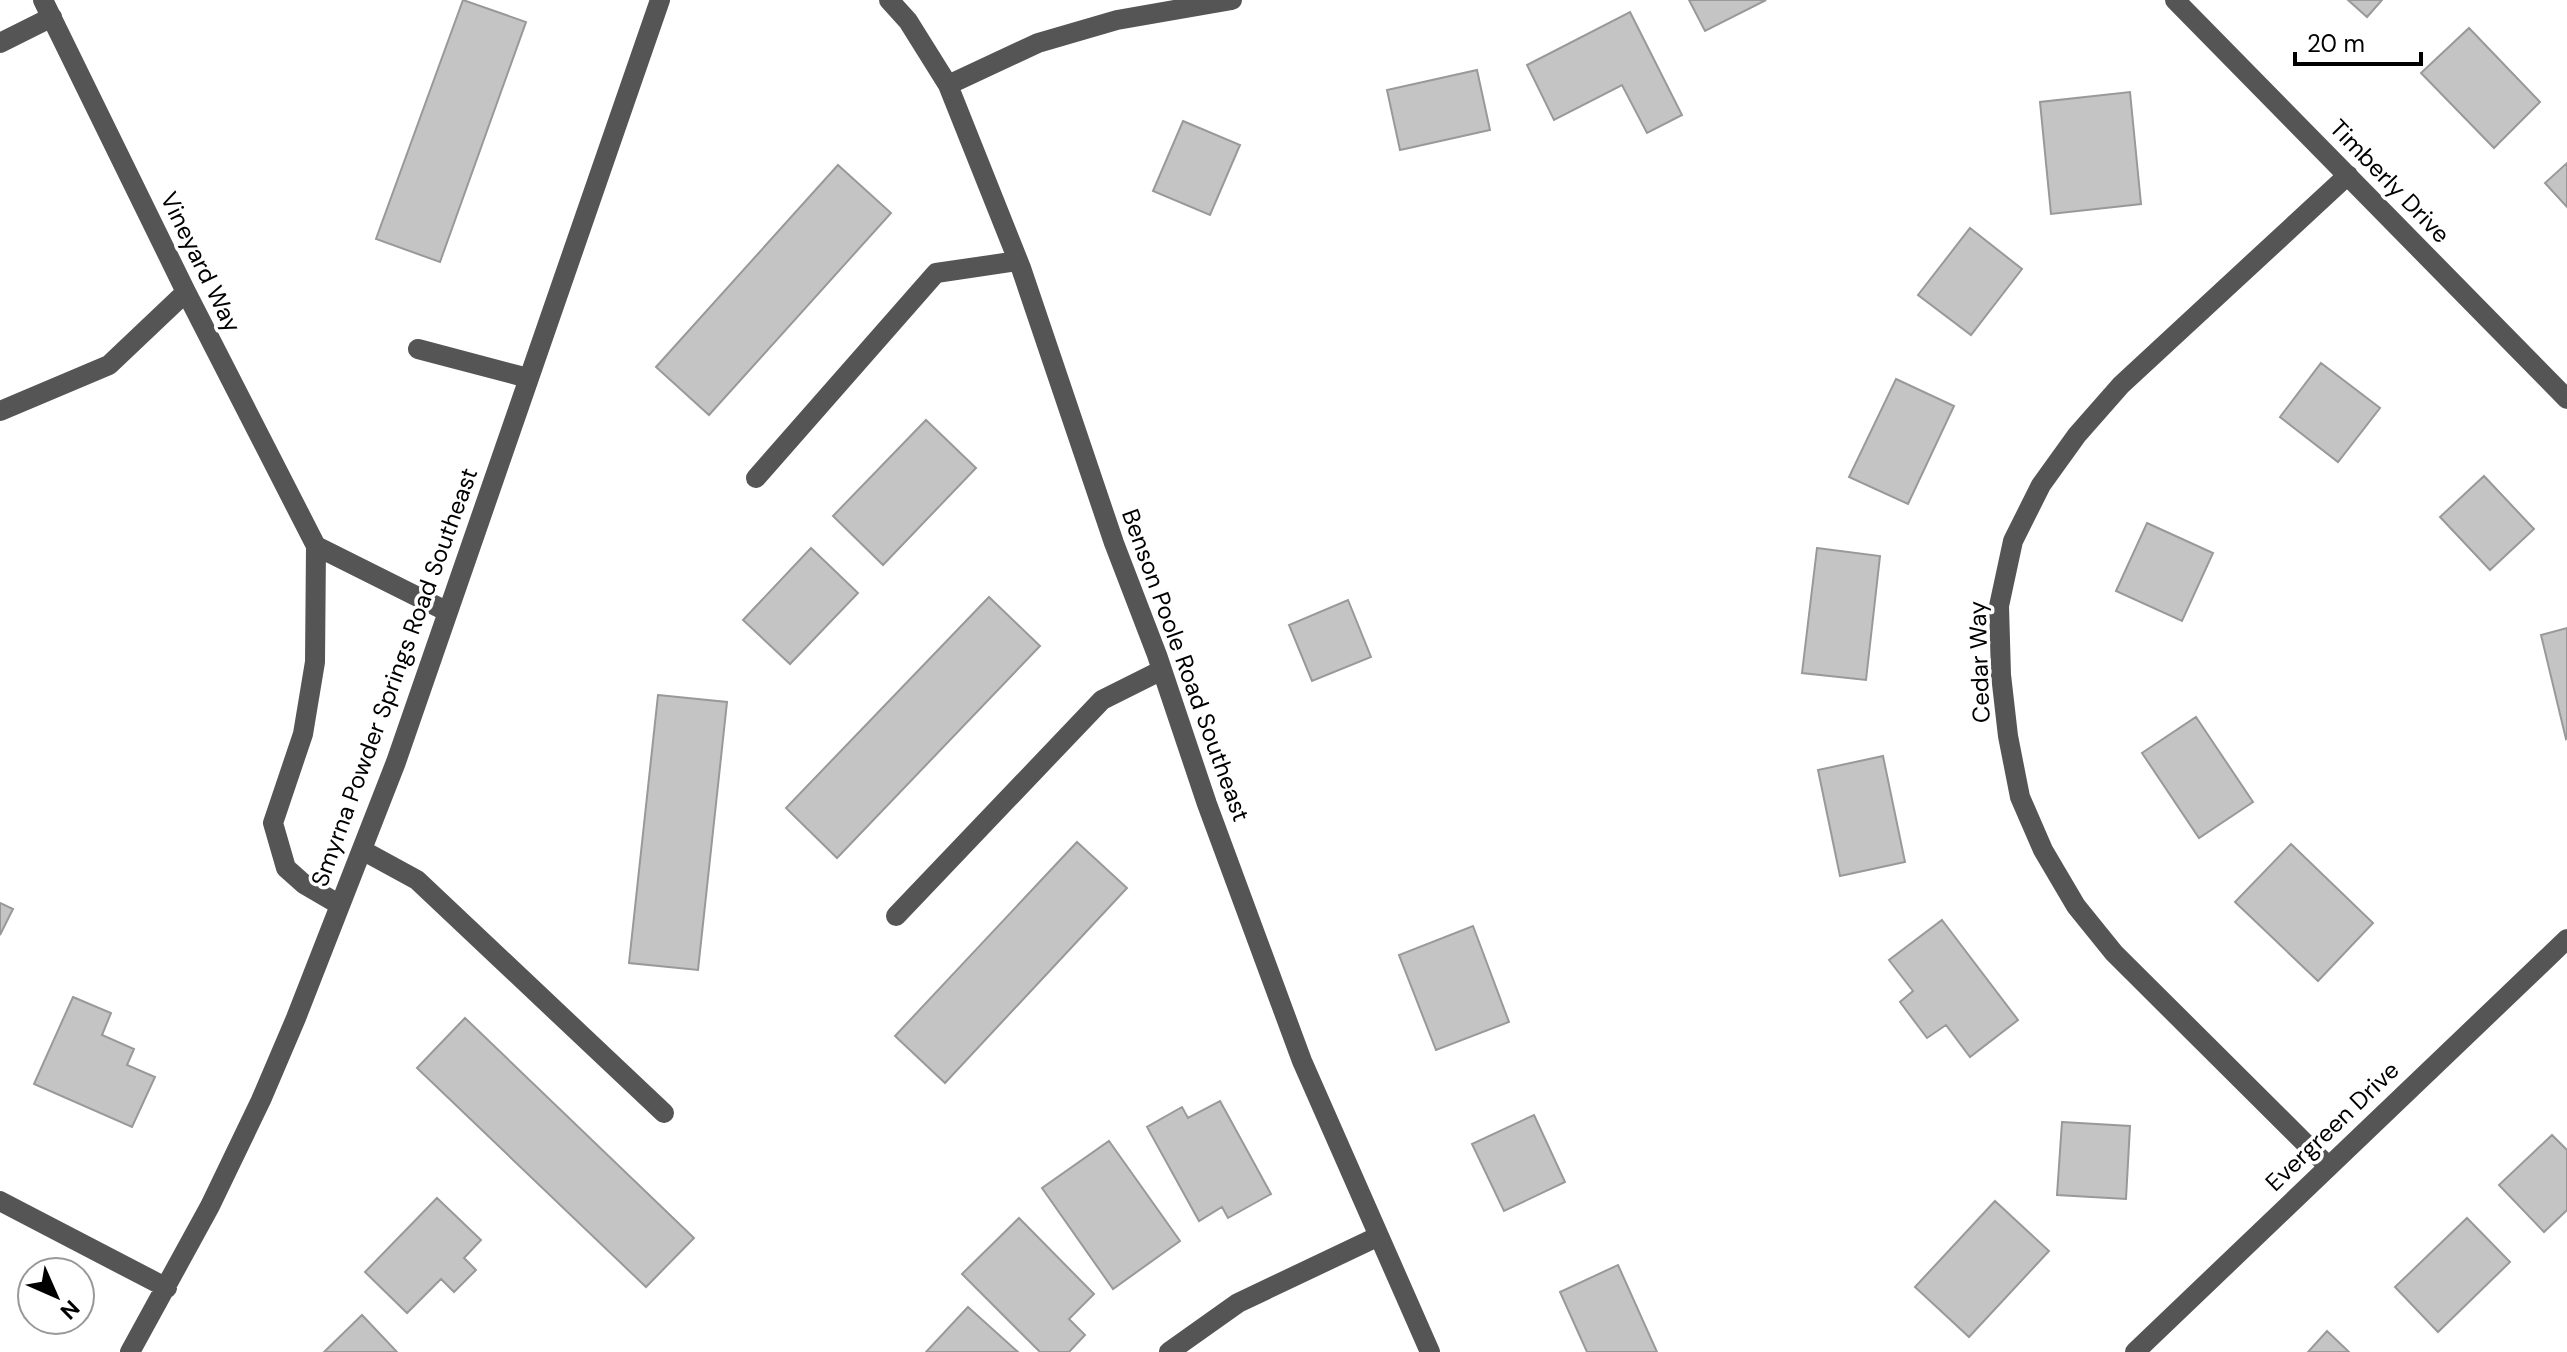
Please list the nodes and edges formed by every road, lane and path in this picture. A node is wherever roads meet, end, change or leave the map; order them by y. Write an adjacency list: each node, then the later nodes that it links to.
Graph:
1 (660, 0): 12 (street, Smyrna Powder Springs Road Southeast)
2 (889, 0): 7 (street, Benson Poole Road Southeast)
3 (1232, 0): 7 (street)
4 (2175, 0): 8 (street, Timberly Drive)
5 (48, 8): 6 (street); 10 (street, Vineyard Way)
6 (0, 43)
7 (948, 85): 9 (street, Benson Poole Road Southeast)
8 (2348, 175): 13 (street, Timberly Drive); 24 (street, Cedar Way)
9 (1018, 261): 15 (street); 18 (street, Benson Poole Road Southeast)
10 (186, 292): 14 (street); 16 (street, Vineyard Way)
11 (418, 349): 12 (street)
12 (528, 378): 17 (street, Smyrna Powder Springs Road Southeast)
13 (2567, 399)
14 (0, 411)
15 (756, 478)
16 (316, 546): 17 (street); 20 (street)
17 (448, 612): 19 (street, Smyrna Powder Springs Road Southeast)
18 (1162, 670): 21 (street); 26 (street, Benson Poole Road Southeast)
19 (362, 850): 20 (street, Smyrna Powder Springs Road Southeast); 23 (street)
20 (340, 905): 27 (street, Smyrna Powder Springs Road Southeast)
21 (896, 916)
22 (2567, 939): 24 (street, Evergreen Drive)
23 (664, 1113)
24 (2328, 1166): 31 (street, Evergreen Drive)
25 (0, 1201): 27 (street)
26 (1379, 1236): 29 (street); 30 (street, Benson Poole Road Southeast)
27 (167, 1288): 28 (street, Smyrna Powder Springs Road Southeast)
28 (130, 1352)
29 (1169, 1352)
30 (1430, 1352)
31 (2135, 1352)

